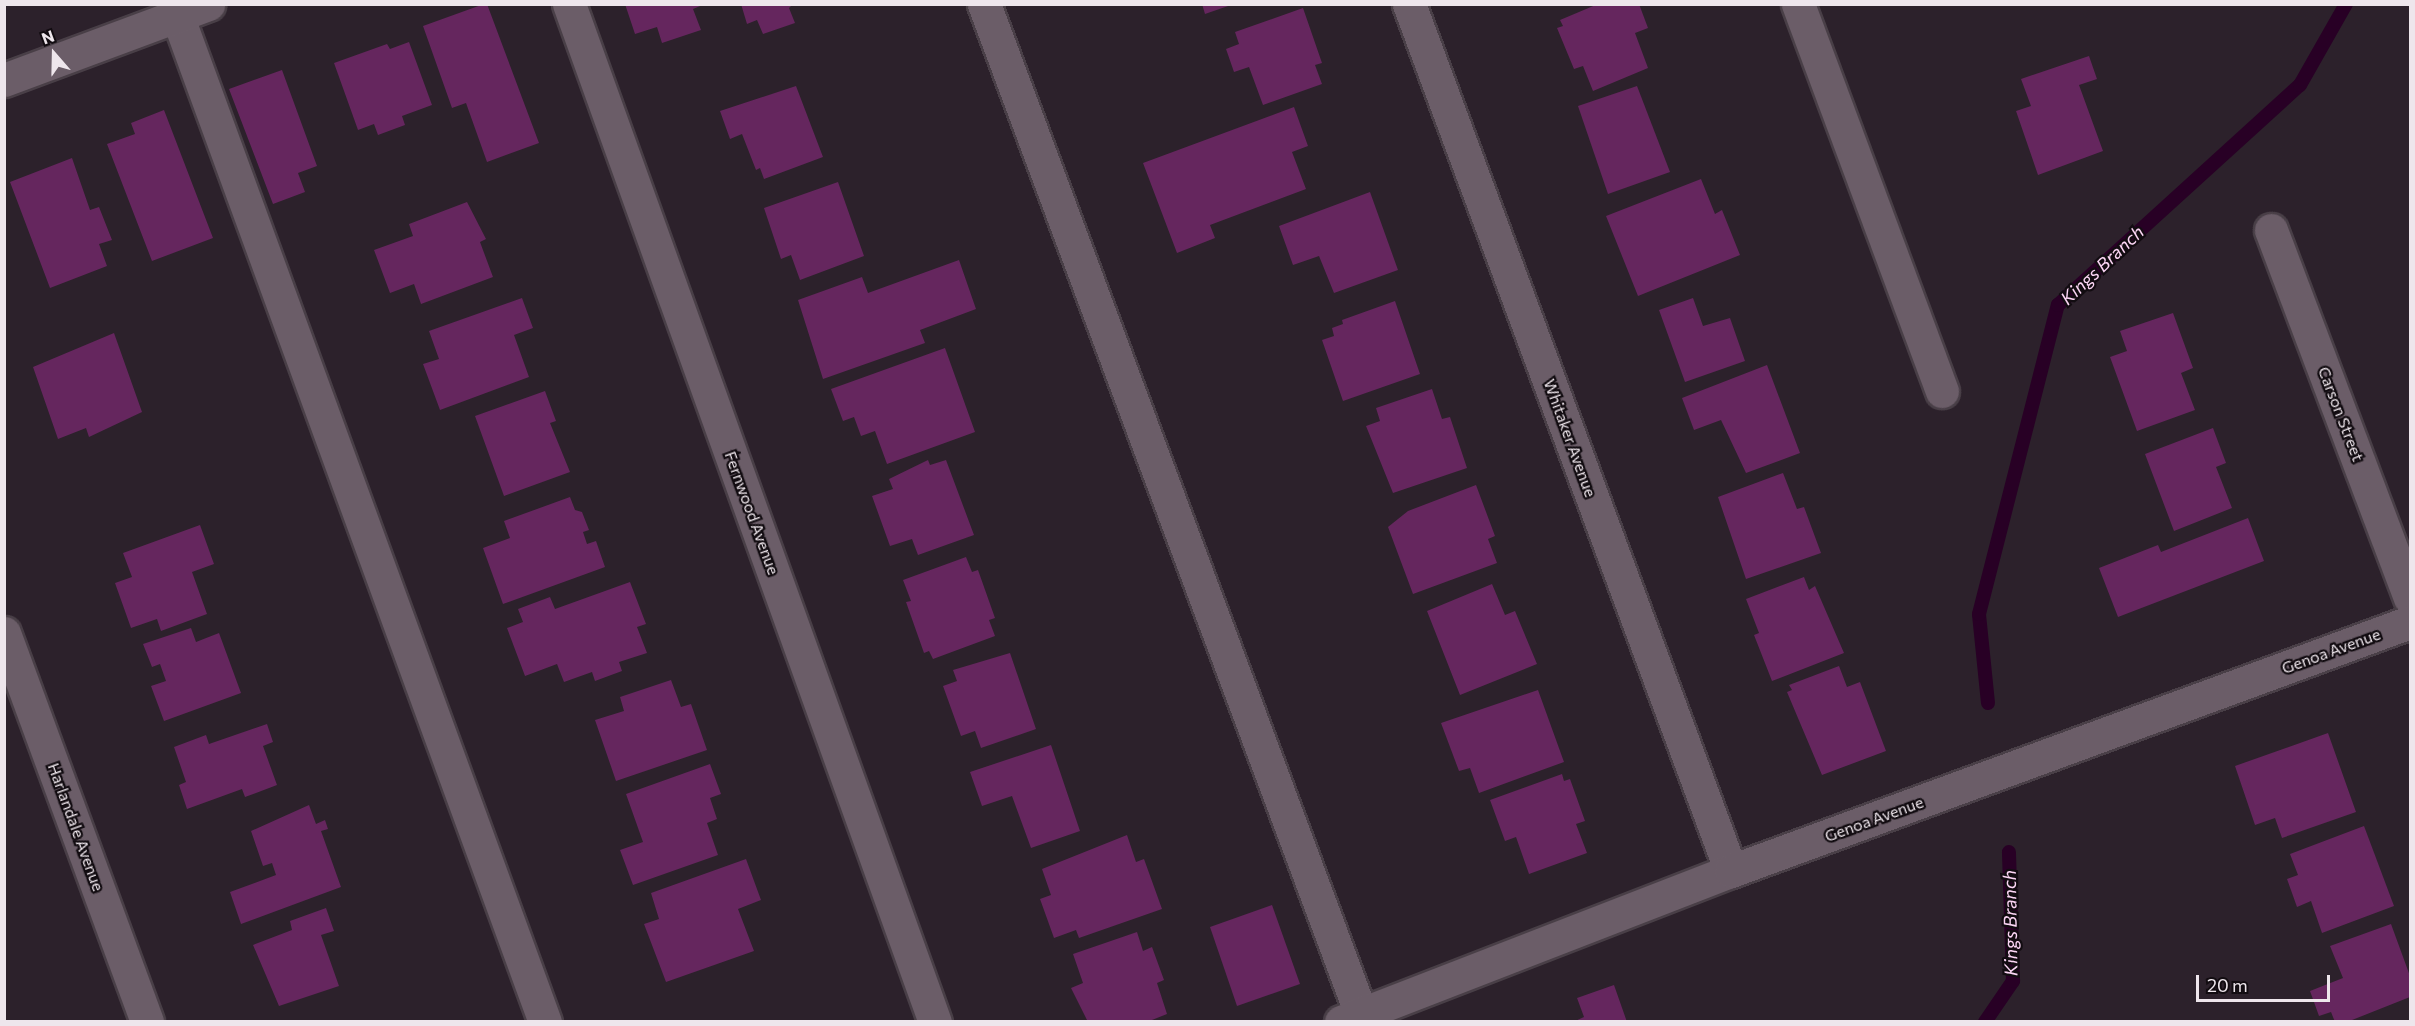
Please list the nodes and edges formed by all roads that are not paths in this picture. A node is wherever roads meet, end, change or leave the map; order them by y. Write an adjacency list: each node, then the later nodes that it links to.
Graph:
1 (208, 4): 6 (street)
2 (569, 4): 17 (street, Fernwood Avenue)
3 (984, 4): 14 (street)
4 (1409, 4): 13 (street, Whitaker Avenue)
5 (1798, 4): 9 (street)
6 (175, 10): 7 (street); 16 (street)
7 (4, 80)
8 (2271, 230): 10 (street, Carson Street)
9 (1942, 391)
10 (2410, 598)
11 (2410, 622): 13 (street, Genoa Avenue)
12 (4, 633): 15 (street, Harlandale Avenue)
13 (1731, 871): 14 (street, Genoa Avenue)
14 (1351, 1018)
15 (147, 1022)
16 (545, 1022)
17 (935, 1022)

